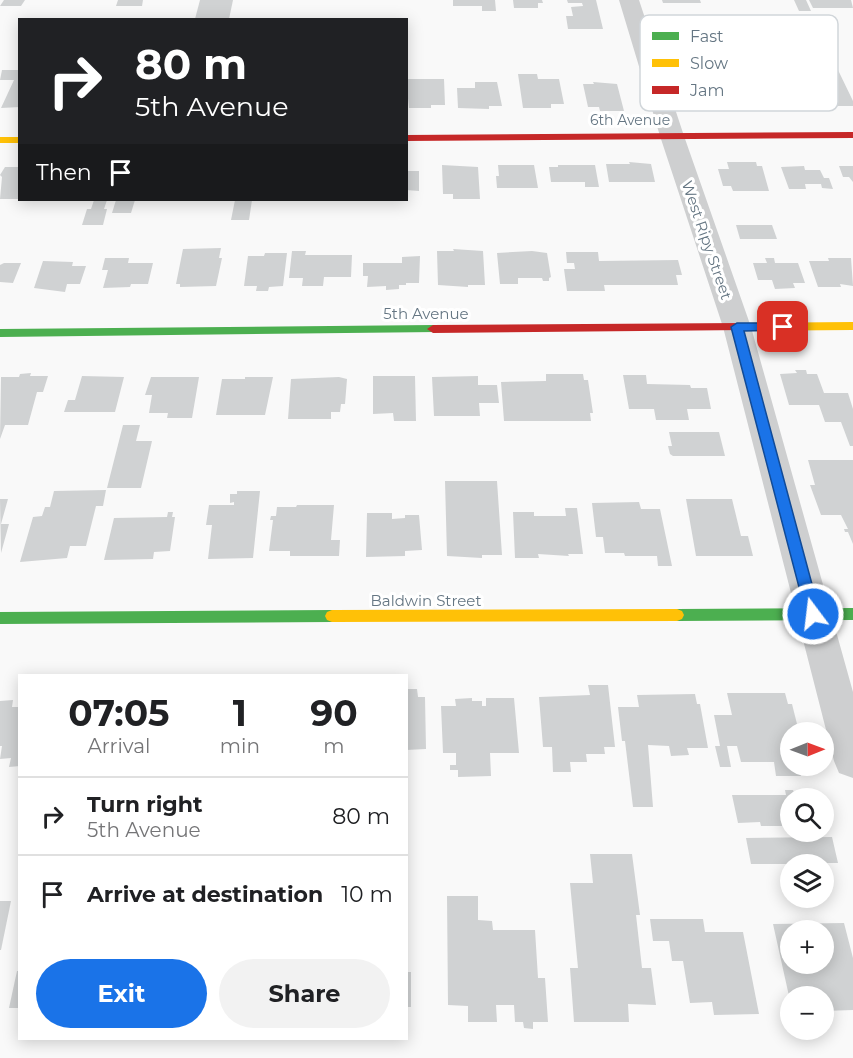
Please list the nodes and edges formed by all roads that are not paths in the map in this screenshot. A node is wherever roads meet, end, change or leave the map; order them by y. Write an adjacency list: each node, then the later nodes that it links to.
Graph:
1 (629, 0): 2 (street, West Ripy Street)
2 (640, 35)
3 (664, 111): 5 (street, West Ripy Street)
4 (853, 135): 5 (street, 6th Avenue)
5 (672, 136): 6 (street, 6th Avenue); 10 (street, West Ripy Street)
6 (408, 138)
7 (0, 140): 8 (street)
8 (18, 140)
9 (853, 326): 10 (street, 5th Avenue)
10 (737, 327): 11 (street, 5th Avenue); 12 (street, West Ripy Street)
11 (0, 333)
12 (813, 614): 13 (street, Baldwin Street); 14 (street, Baldwin Street); 15 (street, West Ripy Street)
13 (853, 614)
14 (0, 618)
15 (853, 761)

